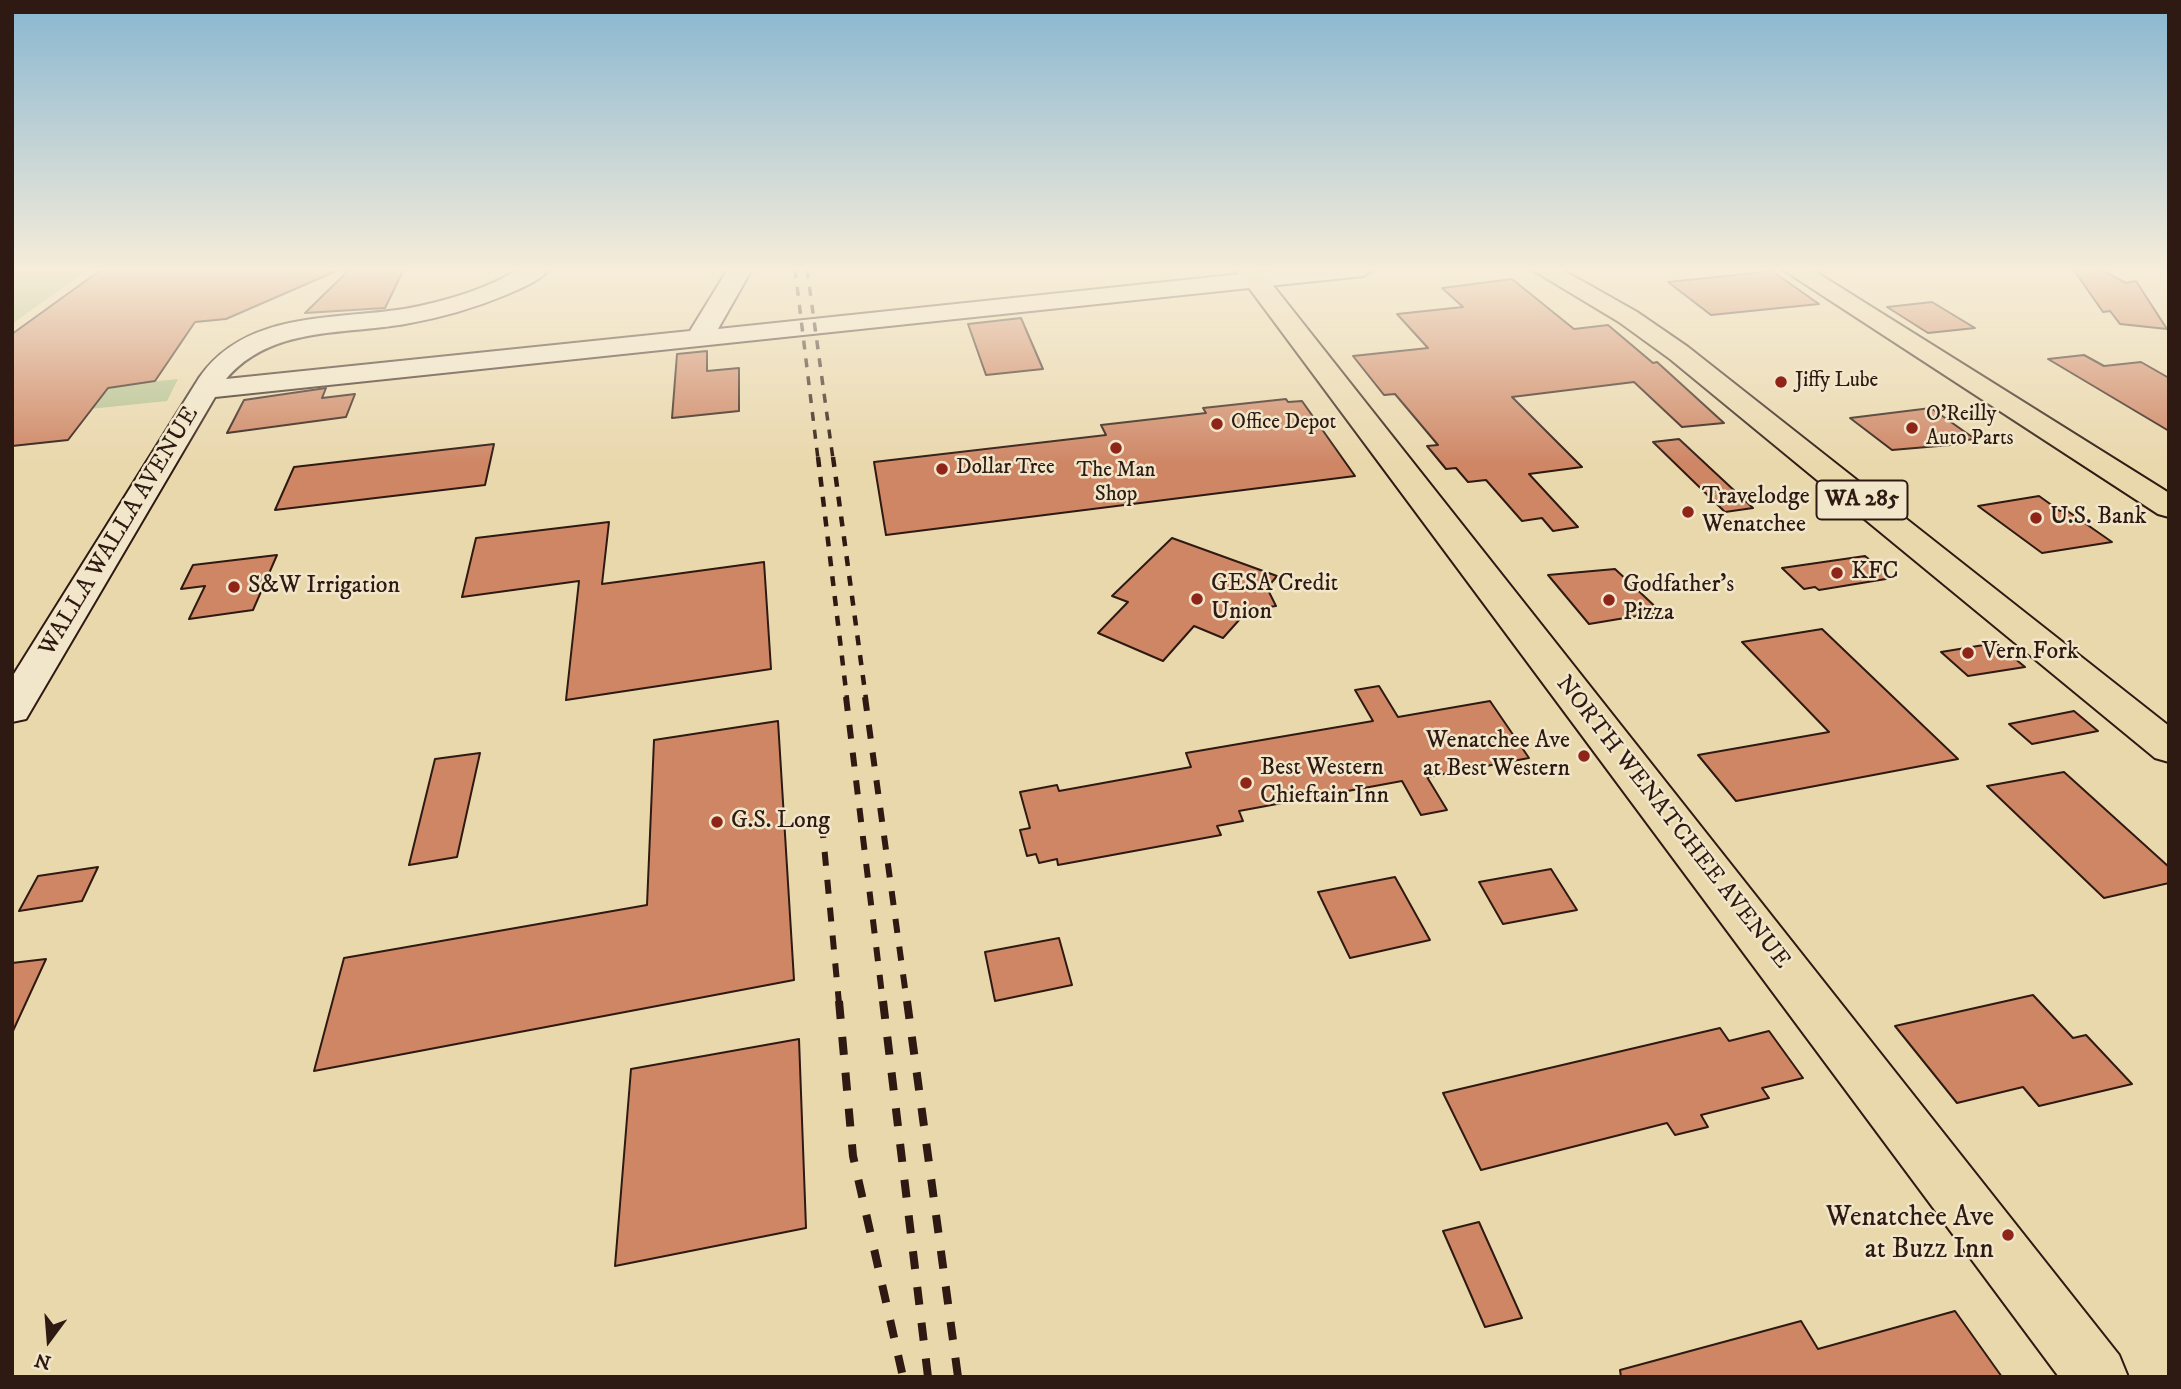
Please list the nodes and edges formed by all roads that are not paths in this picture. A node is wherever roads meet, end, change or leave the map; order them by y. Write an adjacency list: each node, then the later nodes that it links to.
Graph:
1 (283, 334): 8 (street, WALLA WALLA AVENUE)
2 (702, 334): 7 (street)
3 (745, 334): 7 (street)
4 (1296, 334): 12 (main road, NORTH WENATCHEE AVENUE)
5 (1652, 334): 11 (main road, WA 285)
6 (1895, 334): 9 (main road)
7 (699, 339): 8 (street)
8 (206, 390): 10 (street, WALLA WALLA AVENUE)
9 (2169, 507)
10 (12, 709)
11 (2169, 748)
12 (2097, 1377)

